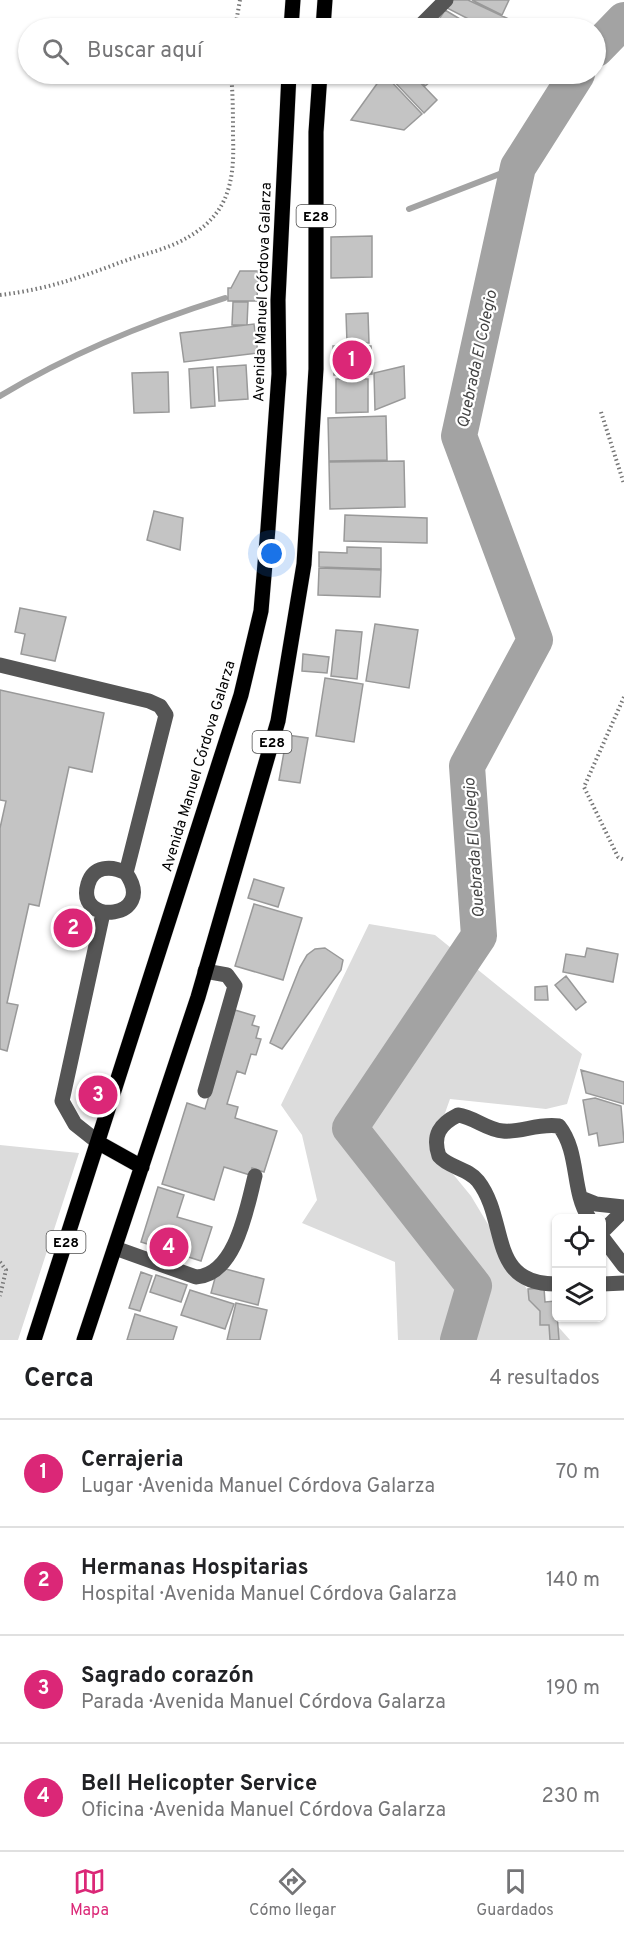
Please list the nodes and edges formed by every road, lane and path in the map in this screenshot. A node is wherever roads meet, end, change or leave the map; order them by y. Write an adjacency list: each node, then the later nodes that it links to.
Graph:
1 (240, 0): 5 (path)
2 (293, 0): 6 (main road)
3 (446, 0): 8 (street)
4 (327, 1): 7 (main road)
5 (237, 18)
6 (292, 18)
7 (324, 18)
8 (428, 18)
9 (231, 84): 12 (path)
10 (288, 84): 22 (main road, Avenida Manuel Córdova Galarza / E28)
11 (319, 84): 20 (main road, E28)
12 (0, 295)
13 (602, 412): 14 (path)
14 (624, 484)
15 (0, 665): 18 (street)
16 (624, 697): 17 (path)
17 (624, 860)
18 (126, 873): 19 (street); 19 (street)
19 (103, 913): 22 (street)
20 (205, 971): 21 (street); 23 (main road, E28)
21 (205, 1091)
22 (99, 1143): 23 (main road); 37 (main road, Avenida Manuel Córdova Galarza / E28)
23 (142, 1167): 30 (main road, E28)
24 (255, 1176): 30 (street)
25 (581, 1198): 26 (street); 27 (street); 34 (street)
26 (624, 1208): 28 (street)
27 (587, 1214)
28 (606, 1228)
29 (606, 1243): 32 (street)
30 (115, 1248): 38 (main road, E28)
31 (0, 1262): 36 (path)
32 (624, 1266)
33 (624, 1283): 35 (street)
34 (552, 1284)
35 (606, 1284)
36 (0, 1296)
37 (34, 1340)
38 (84, 1340)

